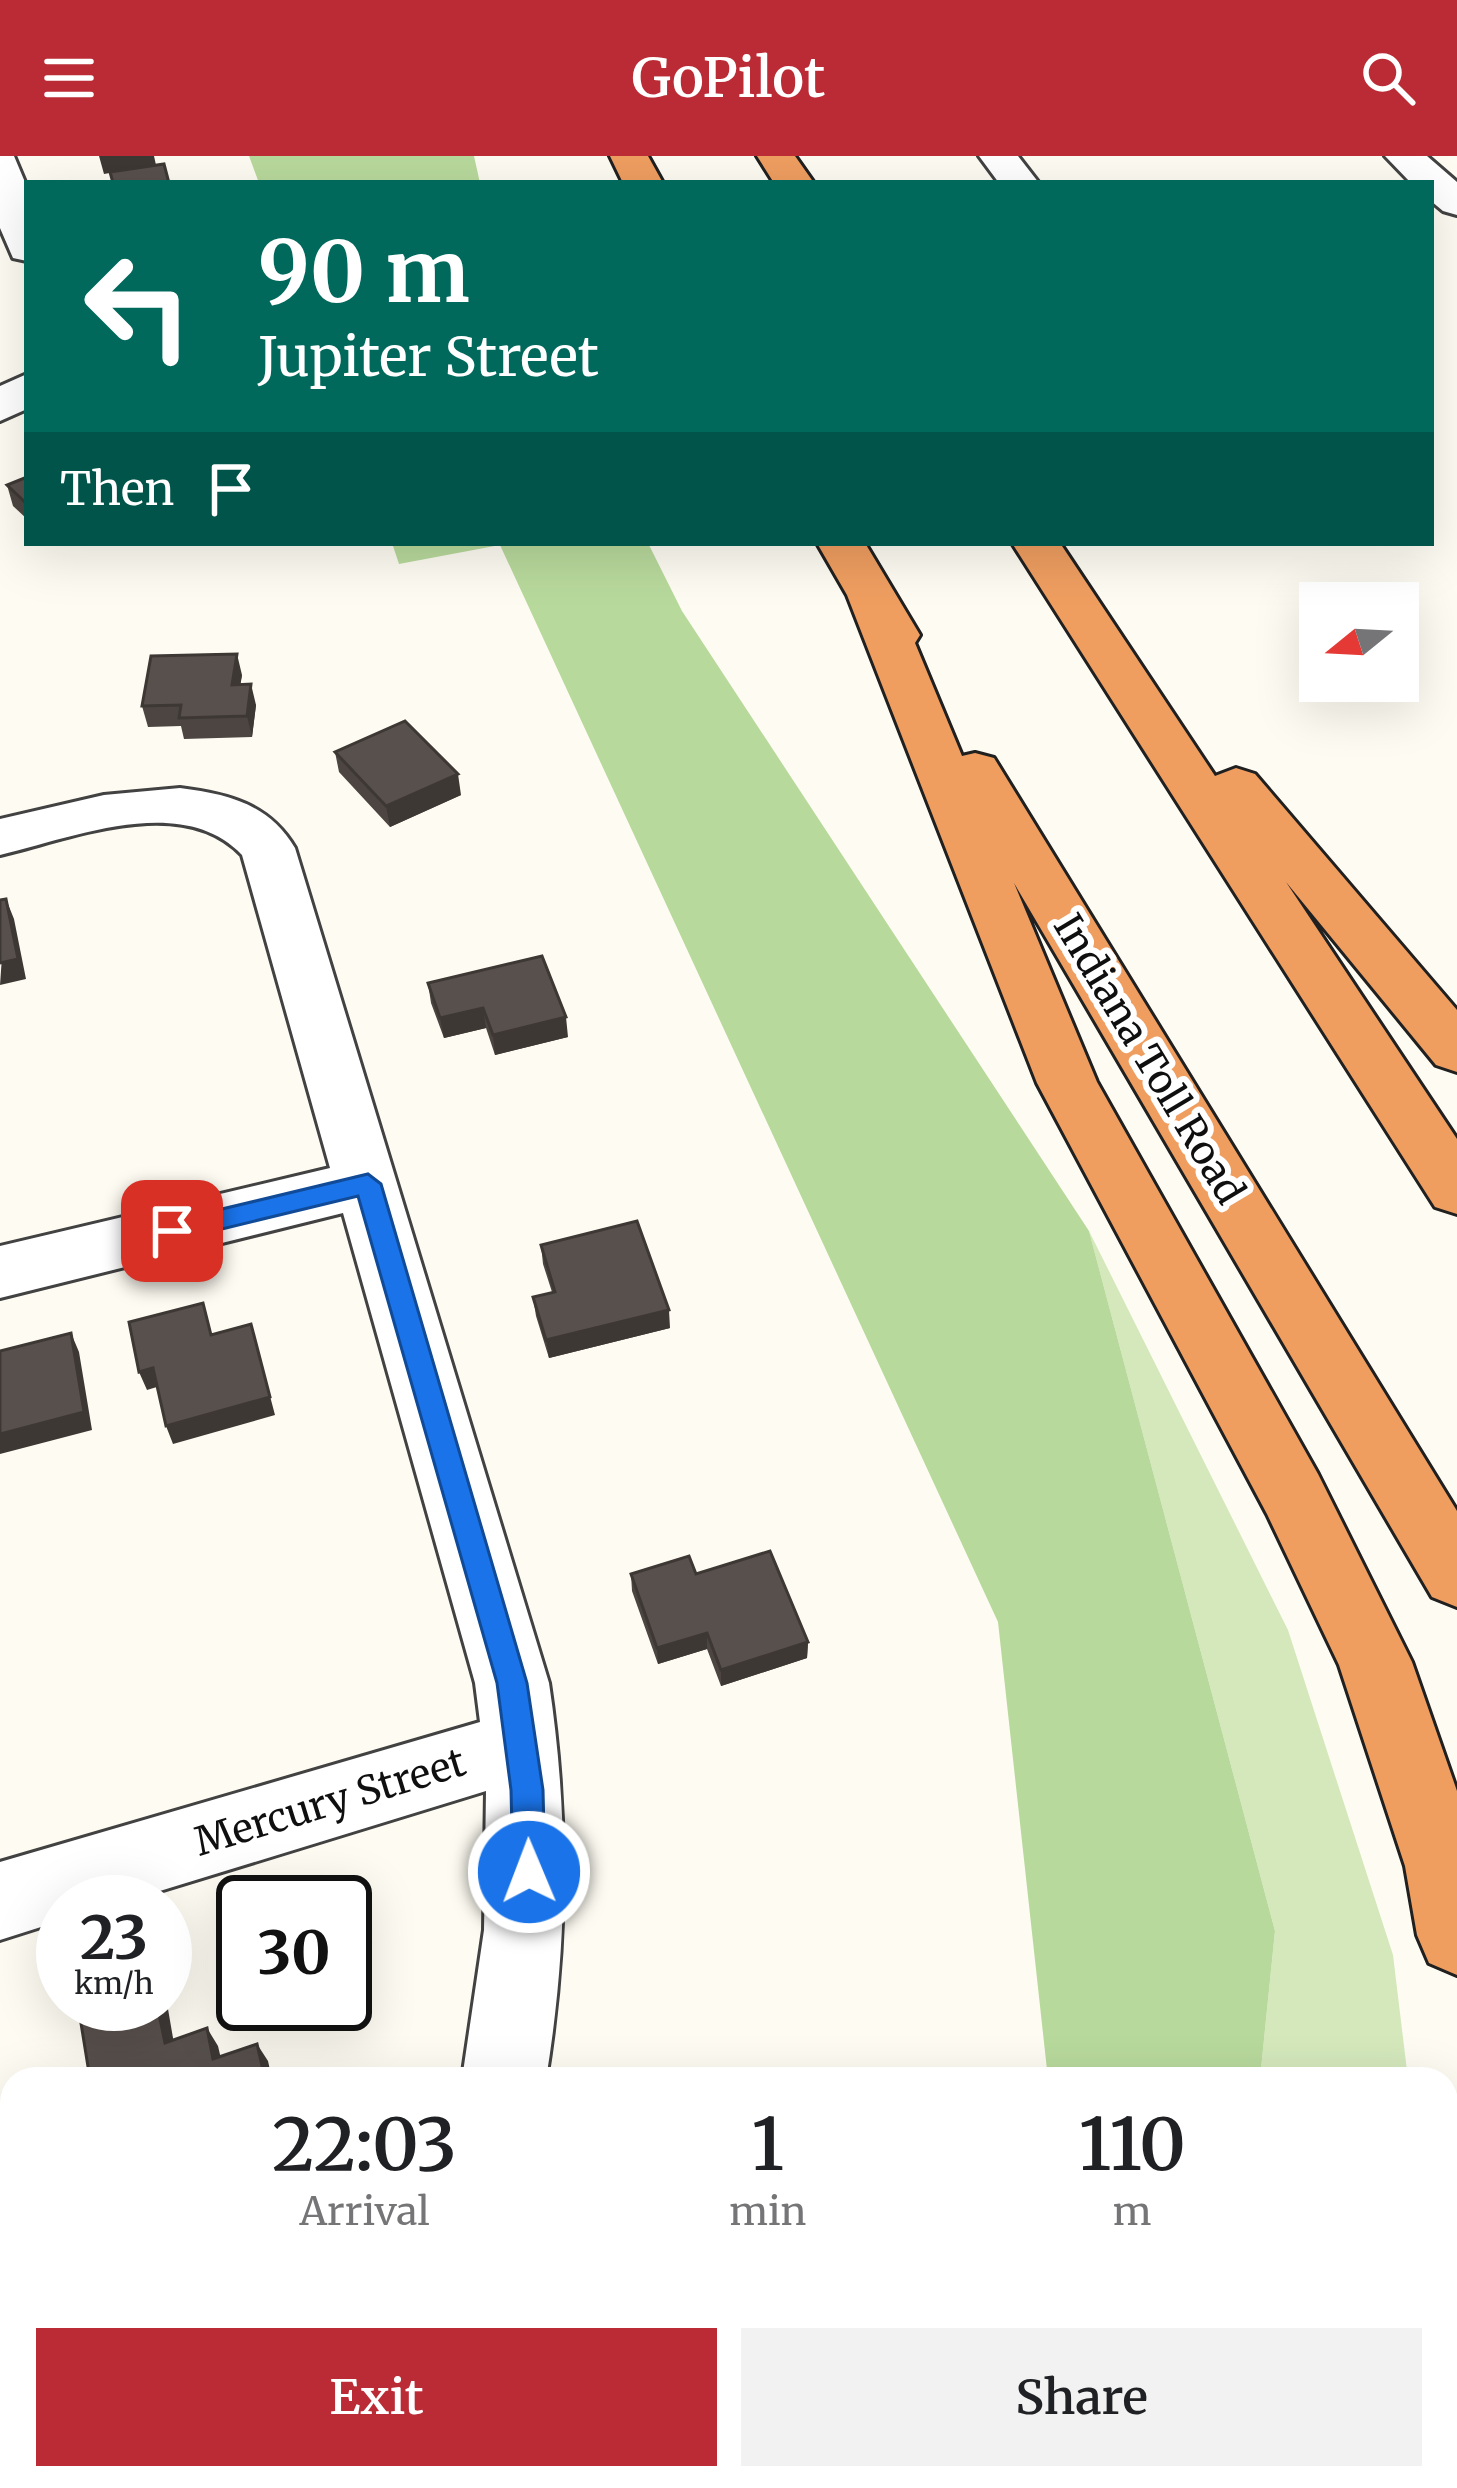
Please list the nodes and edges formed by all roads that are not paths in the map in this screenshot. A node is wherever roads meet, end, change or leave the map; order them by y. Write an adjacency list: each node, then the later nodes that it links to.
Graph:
1 (998, 156): 4 (street)
2 (1404, 156): 5 (street)
3 (0, 164): 6 (street)
4 (1017, 180)
5 (1430, 180)
6 (24, 240)
7 (24, 389): 8 (street)
8 (0, 408)
9 (1041, 551): 12 (highway); 14 (highway)
10 (856, 569): 16 (highway, Indiana Toll Road); 19 (highway)
11 (0, 837): 13 (street)
12 (1457, 1050)
13 (368, 1184): 15 (street); 17 (street)
14 (1457, 1190)
15 (0, 1272)
16 (1457, 1575)
17 (522, 1744): 18 (street, Mercury Street); 20 (street)
18 (0, 1901)
19 (1457, 1935)
20 (506, 2067)

